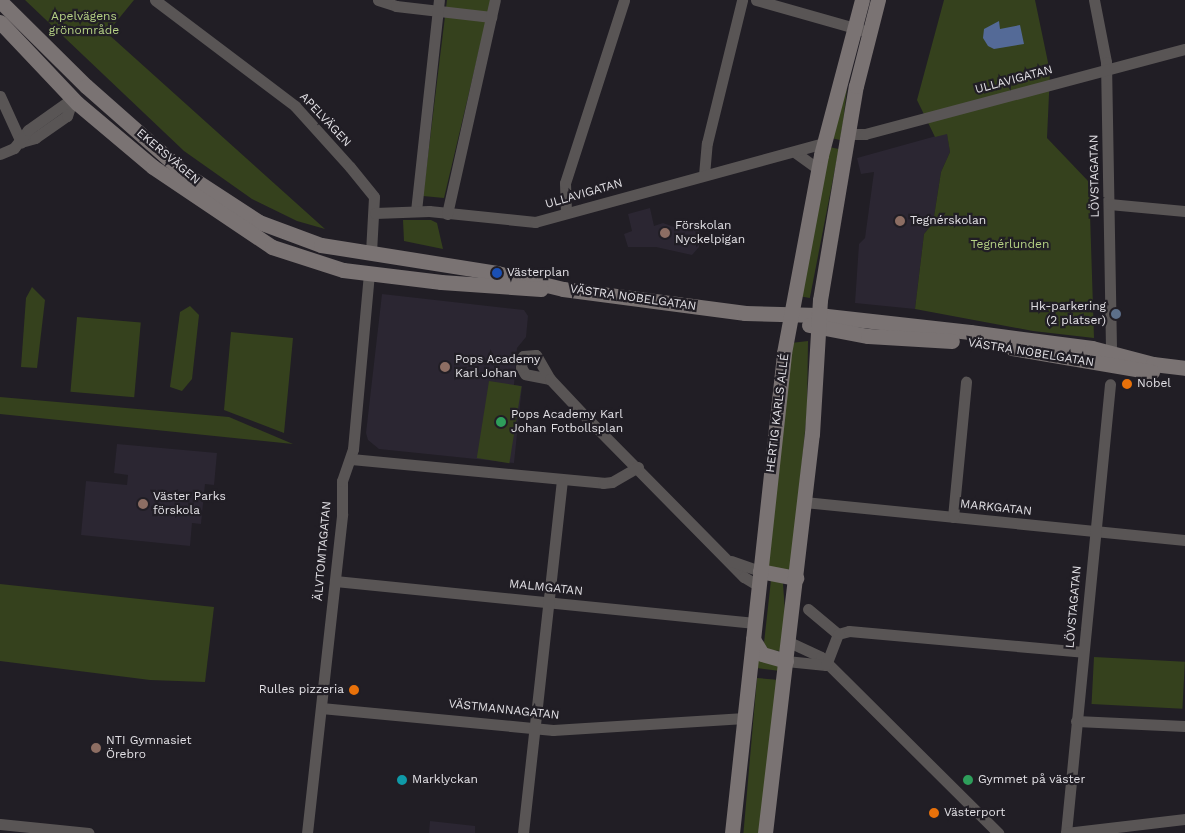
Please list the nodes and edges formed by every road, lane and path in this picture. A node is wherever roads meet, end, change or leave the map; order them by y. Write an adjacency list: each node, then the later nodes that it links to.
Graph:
1 (155, 0): 32 (street, APELVÄGEN)
2 (378, 0): 11 (street)
3 (495, 0): 12 (street)
4 (624, 0): 31 (street)
5 (742, 0): 27 (street)
6 (756, 0): 14 (street)
7 (862, 0): 14 (main road, HERTIG KARLS ALLÉ)
8 (878, 0): 15 (main road)
9 (1094, 0): 17 (street, LÖVSTAGATAN)
10 (0, 1): 18 (main road, EKERSVÄGEN)
11 (438, 5): 12 (street); 29 (street)
12 (491, 17): 33 (street)
13 (0, 22): 20 (main road, EKERSVÄGEN)
14 (854, 27): 15 (street); 23 (main road, HERTIG KARLS ALLÉ)
15 (869, 33): 21 (main road)
16 (1185, 49): 17 (street, ULLAVIGATAN)
17 (1106, 70): 21 (street, ULLAVIGATAN); 28 (street, LÖVSTAGATAN)
18 (86, 86): 20 (main road); 34 (main road, EKERSVÄGEN)
19 (0, 96): 22 (street)
20 (73, 98): 22 (street); 35 (main road, EKERSVÄGEN)
21 (849, 134): 38 (main road)
22 (21, 142): 25 (street)
23 (824, 143): 24 (street, ULLAVIGATAN); 26 (main road, HERTIG KARLS ALLÉ)
24 (796, 153): 26 (street); 27 (street, ULLAVIGATAN)
25 (0, 154)
26 (818, 169): 37 (main road, HERTIG KARLS ALLÉ)
27 (704, 175): 31 (street, ULLAVIGATAN)
28 (1109, 204): 30 (street); 39 (street, LÖVSTAGATAN)
29 (416, 211): 32 (street, ULLAVIGATAN); 33 (street, ULLAVIGATAN)
30 (1185, 211)
31 (566, 212): 33 (street, ULLAVIGATAN)
32 (375, 213): 34 (street, APELVÄGEN)
33 (447, 214)
34 (371, 253): 35 (main road); 36 (main road, VÄSTRA NOBELGATAN)
35 (369, 273): 36 (main road, VÄSTRA NOBELGATAN); 45 (street, ÄLVTOMTAGATAN)
36 (563, 289): 37 (main road, VÄSTRA NOBELGATAN)
37 (792, 316): 38 (main road, VÄSTRA NOBELGATAN); 53 (main road, HERTIG KARLS ALLÉ)
38 (818, 322): 39 (main road, VÄSTRA NOBELGATAN); 41 (main road, VÄSTRA NOBELGATAN); 48 (main road)
39 (1110, 353): 40 (main road, VÄSTRA NOBELGATAN)
40 (1185, 368)
41 (1185, 376)
42 (550, 379): 46 (street)
43 (966, 382): 49 (street)
44 (1110, 384): 50 (street, LÖVSTAGATAN)
45 (351, 459): 47 (street); 55 (street, ÄLVTOMTAGATAN)
46 (638, 468): 47 (street); 52 (street)
47 (562, 481): 57 (street)
48 (804, 502): 49 (street, MARKGATAN); 54 (main road)
49 (953, 517): 50 (street, MARKGATAN)
50 (1095, 531): 51 (street, MARKGATAN); 63 (street, LÖVSTAGATAN)
51 (1185, 540)
52 (730, 560): 53 (street); 56 (street)
53 (760, 571): 54 (main road); 56 (main road, HERTIG KARLS ALLÉ)
54 (796, 578): 62 (main road)
55 (335, 581): 57 (street, MALMGATAN); 66 (street, ÄLVTOMTAGATAN)
56 (759, 586): 59 (main road, HERTIG KARLS ALLÉ)
57 (548, 602): 59 (street, MALMGATAN); 70 (street)
58 (808, 609): 60 (street)
59 (755, 623): 61 (main road, HERTIG KARLS ALLÉ)
60 (838, 634): 63 (street); 65 (street)
61 (754, 639): 64 (main road); 67 (main road, HERTIG KARLS ALLÉ)
62 (788, 642): 64 (main road); 65 (street)
63 (1084, 652): 68 (street, LÖVSTAGATAN)
64 (786, 661): 65 (street); 77 (main road)
65 (826, 665): 78 (street)
66 (321, 708): 70 (street, VÄSTMANNAGATAN); 74 (street, ÄLVTOMTAGATAN)
67 (745, 718): 70 (street, VÄSTMANNAGATAN); 76 (main road, HERTIG KARLS ALLÉ)
68 (1076, 721): 69 (street); 79 (street, LÖVSTAGATAN)
69 (1185, 726)
70 (537, 728): 75 (street)
71 (1185, 819): 79 (street)
72 (0, 824): 73 (street)
73 (88, 833)
74 (306, 833)
75 (523, 833)
76 (732, 833)
77 (765, 833)
78 (998, 833)
79 (1066, 833)

